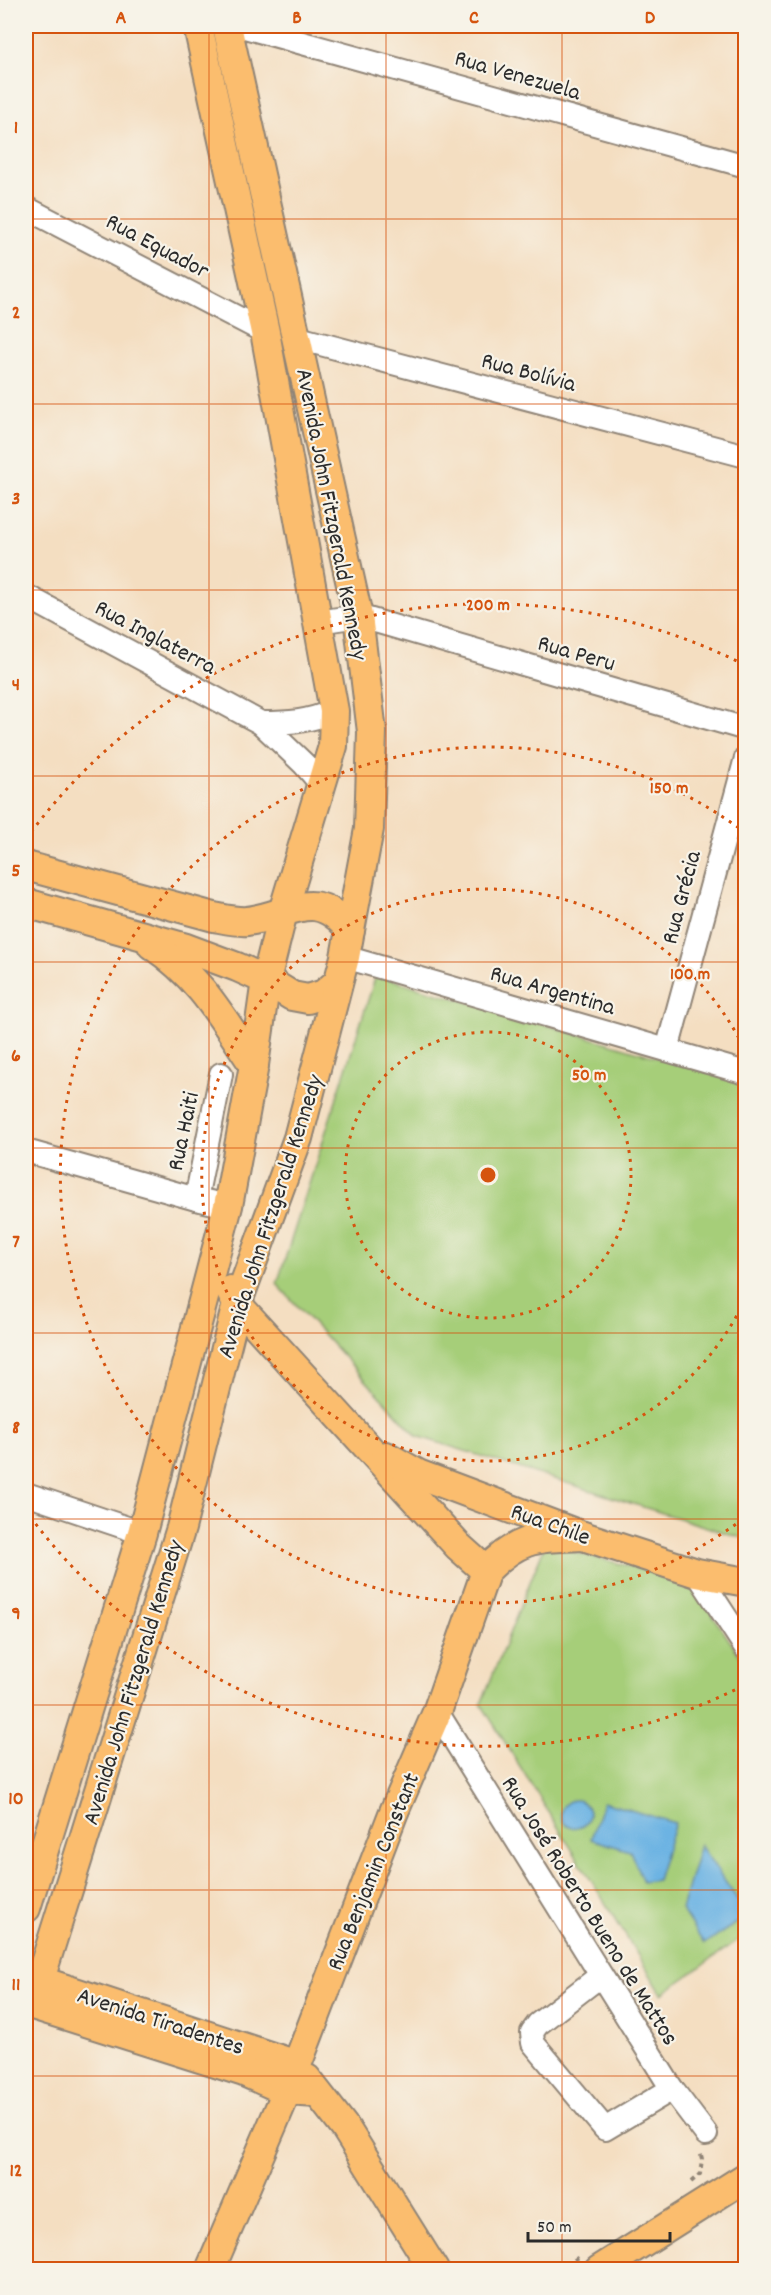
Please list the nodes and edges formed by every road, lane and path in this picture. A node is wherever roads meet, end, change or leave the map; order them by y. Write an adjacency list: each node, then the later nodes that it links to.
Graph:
1 (198, 26): 6 (main road, Avenida John Fitzgerald Kennedy)
2 (227, 26): 7 (main road, Avenida John Fitzgerald Kennedy)
3 (241, 26): 4 (street, Rua Venezuela)
4 (746, 166)
5 (26, 208): 6 (street, Rua Equador)
6 (265, 332): 11 (main road, Avenida John Fitzgerald Kennedy)
7 (298, 338): 8 (street, Rua Bolívia); 10 (main road, Avenida John Fitzgerald Kennedy)
8 (746, 456)
9 (26, 597): 13 (street, Rua Inglaterra)
10 (358, 616): 11 (street); 14 (street, Rua Peru); 21 (main road, Avenida John Fitzgerald Kennedy)
11 (318, 622): 12 (main road, Avenida John Fitzgerald Kennedy)
12 (334, 711): 13 (street); 16 (main road, Avenida John Fitzgerald Kennedy)
13 (261, 723): 16 (street)
14 (746, 729)
15 (746, 758): 23 (street, Rua Grécia)
16 (322, 785): 19 (main road, Avenida John Fitzgerald Kennedy)
17 (26, 866): 19 (main road)
18 (26, 903): 20 (main road)
19 (283, 912): 21 (main road); 22 (main road, Avenida John Fitzgerald Kennedy)
20 (133, 932): 22 (main road); 24 (main road)
21 (344, 956): 22 (main road); 23 (street, Rua Argentina); 30 (main road, Avenida John Fitzgerald Kennedy)
22 (266, 980): 24 (main road, Avenida John Fitzgerald Kennedy)
23 (667, 1050): 25 (street, Rua Argentina)
24 (254, 1065): 29 (main road, Avenida John Fitzgerald Kennedy)
25 (746, 1073)
26 (221, 1074): 28 (street, Rua Haiti)
27 (26, 1151): 28 (street)
28 (196, 1199): 29 (street)
29 (226, 1216): 30 (main road); 33 (main road, Avenida John Fitzgerald Kennedy)
30 (237, 1304): 31 (main road, Rua Chile); 42 (main road, Avenida John Fitzgerald Kennedy)
31 (364, 1443): 34 (main road, Rua Chile); 35 (main road, Rua Chile)
32 (26, 1494): 33 (street)
33 (142, 1533): 40 (main road, Avenida John Fitzgerald Kennedy)
34 (583, 1536): 35 (main road, Rua Benjamin Constant); 36 (main road, Rua Chile)
35 (486, 1571): 39 (main road, Rua Benjamin Constant)
36 (697, 1574): 37 (main road, Rua Chile); 38 (street)
37 (746, 1582)
38 (746, 1648)
39 (437, 1712): 41 (street, Rua José Roberto Bueno de Mattos); 43 (main road, Rua Benjamin Constant)
40 (26, 1908)
41 (600, 1976): 44 (street, Rua José Roberto Bueno de Mattos); 44 (street)
42 (30, 1991): 43 (main road, Avenida Tiradentes); 45 (main road, Avenida Tiradentes)
43 (297, 2065): 45 (main road, Rua Benjamin Constant); 46 (main road)
44 (672, 2090): 47 (street, Rua José Roberto Bueno de Mattos)
45 (287, 2091): 46 (main road); 50 (main road, Rua Benjamin Constant)
46 (317, 2093): 51 (main road)
47 (706, 2134): 49 (path)
48 (746, 2177): 52 (main road)
49 (688, 2185)
50 (210, 2270)
51 (434, 2270)
52 (599, 2270)

